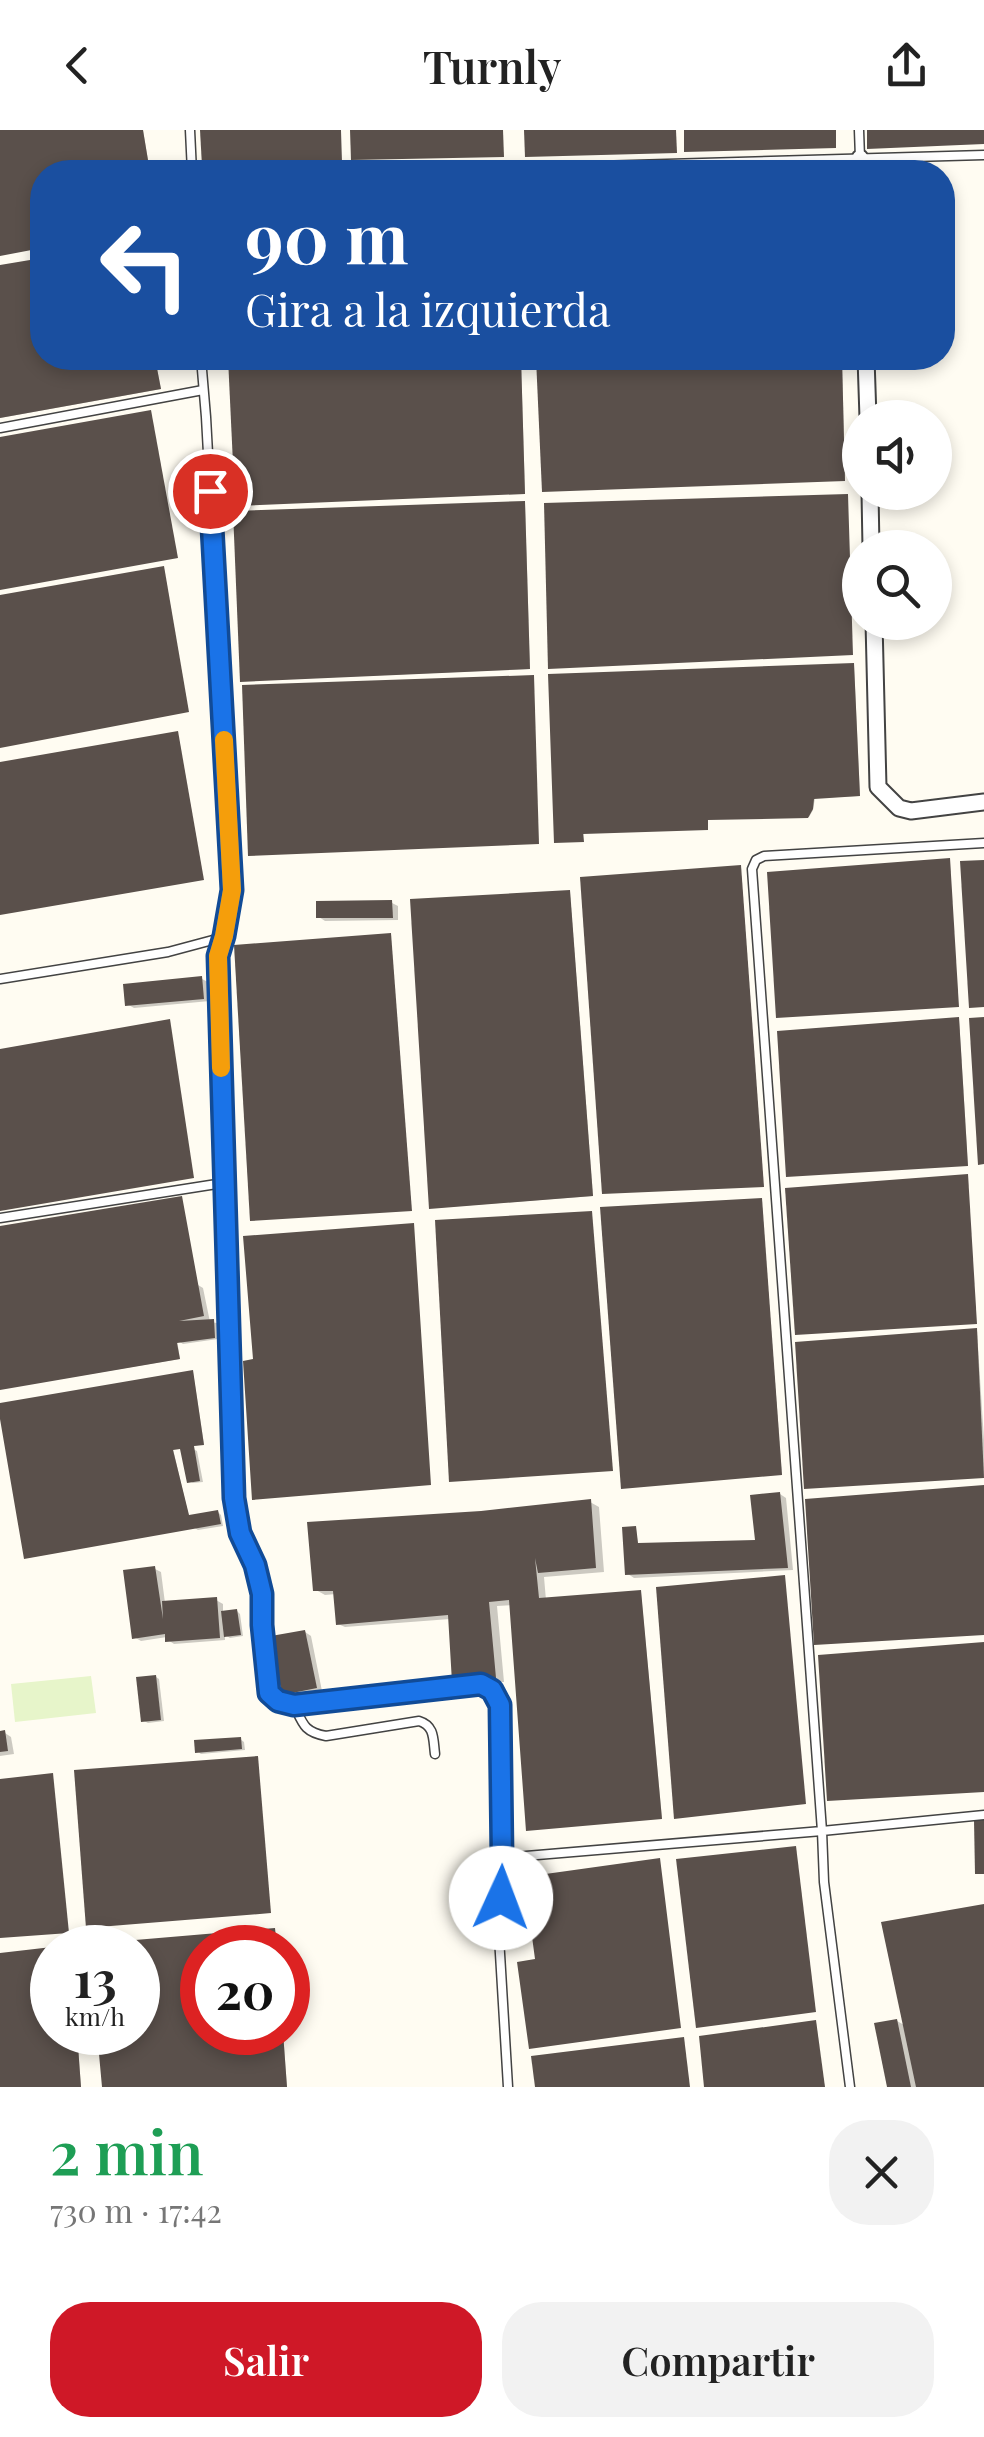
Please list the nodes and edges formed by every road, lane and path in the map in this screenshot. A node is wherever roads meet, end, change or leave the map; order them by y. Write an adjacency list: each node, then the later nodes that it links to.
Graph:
1 (190, 130): 4 (lane)
2 (859, 130): 5 (lane)
3 (984, 156): 6 (lane)
4 (191, 160)
5 (860, 160)
6 (929, 160)
7 (202, 370): 9 (lane)
8 (866, 370): 10 (street)
9 (203, 390): 11 (lane); 15 (lane)
10 (867, 400)
11 (0, 428)
12 (874, 640): 13 (street)
13 (984, 802)
14 (984, 844): 22 (lane)
15 (224, 936): 16 (lane); 17 (lane)
16 (0, 979)
17 (223, 1183): 18 (lane); 19 (lane)
18 (0, 1218)
19 (294, 1705): 20 (lane); 23 (lane)
20 (435, 1754)
21 (984, 1815): 22 (lane)
22 (822, 1831): 23 (lane); 25 (lane)
23 (502, 1858): 24 (lane)
24 (508, 2087)
25 (850, 2087)

